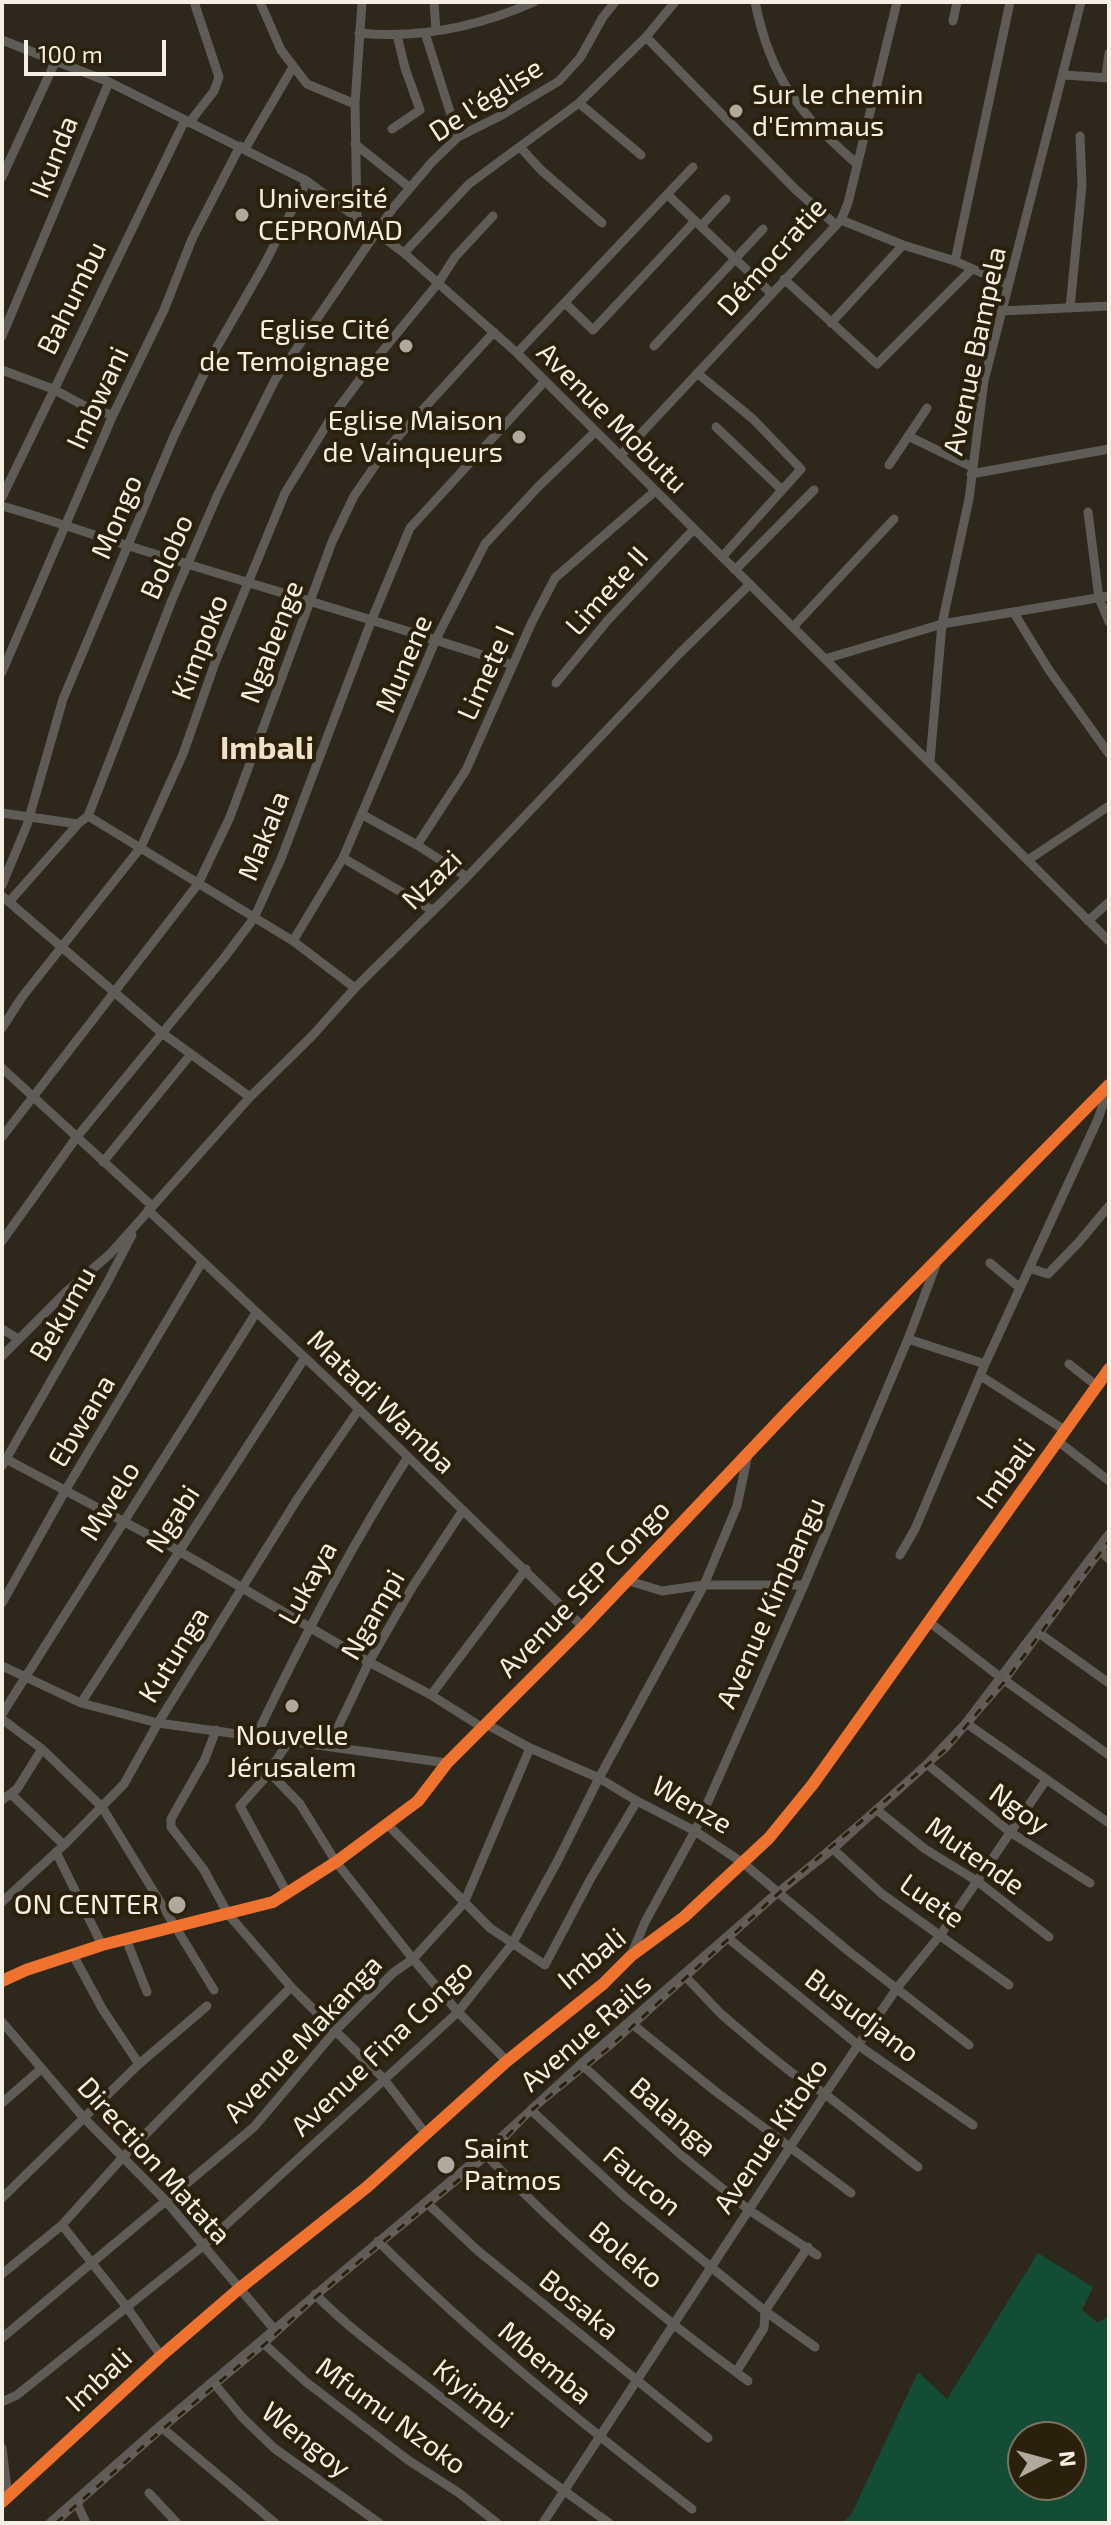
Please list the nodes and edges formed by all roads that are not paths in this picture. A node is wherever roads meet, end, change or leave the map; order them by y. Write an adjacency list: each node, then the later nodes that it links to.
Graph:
1 (194, 2): 28 (street, Bahumbu)
2 (260, 2): 22 (street)
3 (362, 2): 15 (street)
4 (434, 2): 14 (street)
5 (534, 2): 14 (street)
6 (615, 2): 31 (street, De l'église)
7 (675, 2): 18 (street)
8 (755, 2): 36 (street)
9 (897, 2): 36 (street, Démocratie)
10 (957, 2): 13 (street)
11 (1010, 2): 53 (street)
12 (1081, 2): 23 (street, Avenue Bampela)
13 (953, 21)
14 (436, 31): 16 (street)
15 (359, 33): 17 (street); 27 (street)
16 (425, 33): 17 (street); 31 (street)
17 (397, 35): 29 (street)
18 (646, 37): 26 (street); 46 (street)
19 (2, 40): 21 (street, Avenue Mobutu)
20 (1109, 53): 24 (street)
21 (56, 60): 25 (street, Avenue Mobutu); 38 (street)
22 (293, 67): 27 (street); 34 (street, Imbwani)
23 (1064, 75): 24 (street); 57 (street, Avenue Bampela)
24 (1107, 77)
25 (109, 82): 28 (street, Avenue Mobutu); 65 (street, Ikunda)
26 (579, 103): 33 (street); 35 (street)
27 (355, 104): 32 (street)
28 (187, 121): 34 (street, Avenue Mobutu); 71 (street, Bahumbu)
29 (392, 129)
30 (1080, 136): 61 (street)
31 (458, 137): 40 (street, De l'église)
32 (355, 144): 40 (street); 44 (street)
33 (520, 147): 45 (street); 51 (street)
34 (243, 148): 39 (street, Avenue Mobutu); 73 (street, Imbwani)
35 (641, 155)
36 (857, 164): 46 (street, Démocratie)
37 (693, 167): 41 (street)
38 (2, 177)
39 (307, 181): 44 (street, Avenue Mobutu); 90 (street, Mongo)
40 (409, 187): 49 (street, De l'église)
41 (669, 196): 47 (street); 59 (street)
42 (726, 199): 47 (street)
43 (493, 216): 56 (street, Kimpoko)
44 (357, 217): 49 (street, Avenue Mobutu)
45 (602, 223)
46 (839, 223): 50 (street); 55 (street, Démocratie)
47 (698, 224): 52 (street); 59 (street)
48 (763, 229): 52 (street)
49 (378, 232): 51 (street, Avenue Mobutu); 92 (street, Bolobo)
50 (903, 245): 53 (street); 63 (street)
51 (404, 253): 56 (street, Avenue Mobutu)
52 (735, 258): 58 (street); 66 (street)
53 (955, 261): 54 (street)
54 (972, 269): 57 (street); 63 (street)
55 (784, 279): 58 (street, Démocratie); 63 (street)
56 (439, 282): 64 (street, Avenue Mobutu); 94 (street, Kimpoko)
57 (1007, 284): 62 (street, Avenue Bampela)
58 (771, 293): 69 (street, Démocratie)
59 (566, 304): 67 (street)
60 (1109, 306): 61 (street)
61 (1070, 308): 62 (street)
62 (1001, 311): 80 (street, Avenue Bampela)
63 (831, 323)
64 (494, 332): 67 (street, Avenue Mobutu); 97 (street, Ngabenge)
65 (2, 336)
66 (654, 346)
67 (517, 353): 70 (street, Avenue Mobutu)
68 (2, 370): 71 (street)
69 (697, 373): 78 (street, Démocratie); 81 (street)
70 (544, 382): 75 (street, Avenue Mobutu); 99 (street, Makala)
71 (53, 389): 73 (street); 84 (street, Bahumbu)
72 (927, 408): 76 (street)
73 (113, 415): 88 (street, Imbwani)
74 (716, 427): 81 (street)
75 (595, 432): 78 (street, Avenue Mobutu); 103 (street, Munene)
76 (908, 436): 79 (street); 80 (street)
77 (1109, 449): 80 (street)
78 (620, 456): 83 (street, Avenue Mobutu)
79 (889, 465)
80 (972, 471): 101 (street, Avenue Bampela)
81 (782, 490): 91 (street)
82 (814, 490): 93 (street)
83 (654, 492): 89 (street, Avenue Mobutu); 105 (street, Limete I)
84 (2, 497)
85 (2, 506): 88 (street)
86 (1088, 512): 96 (street)
87 (894, 519): 102 (street)
88 (66, 523): 90 (street); 106 (street, Imbwani)
89 (693, 530): 91 (street, Avenue Mobutu); 107 (street, Limete II)
90 (129, 546): 92 (street); 112 (street, Mongo)
91 (722, 557): 93 (street, Avenue Mobutu)
92 (189, 562): 94 (street); 114 (street, Bolobo)
93 (735, 570): 95 (street, Avenue Mobutu)
94 (249, 581): 97 (street); 117 (street, Kimpoko)
95 (750, 584): 102 (street, Avenue Mobutu); 120 (street, Nzazi)
96 (1104, 597): 98 (street); 100 (street)
97 (312, 601): 99 (street); 121 (street, Ngabenge)
98 (1014, 613): 101 (street); 108 (street)
99 (372, 619): 103 (street); 126 (street, Makala)
100 (1109, 622)
101 (942, 624): 104 (street); 109 (street, Avenue Bampela)
102 (793, 627): 104 (street, Avenue Mobutu)
103 (436, 639): 105 (street); 113 (street, Munene)
104 (825, 659): 109 (street, Avenue Mobutu)
105 (513, 665): 116 (street, Limete I)
106 (2, 672)
107 (556, 683)
108 (1109, 754)
109 (930, 761): 119 (street, Avenue Mobutu)
110 (1109, 806): 119 (street)
111 (2, 813): 112 (street)
112 (30, 815): 115 (street); 122 (street, Mongo)
113 (363, 815): 116 (street); 118 (street, Munene)
114 (88, 816): 115 (street); 117 (street)
115 (78, 824): 123 (street)
116 (417, 845): 120 (street)
117 (141, 847): 121 (street); 130 (street, Kimpoko)
118 (343, 858): 125 (street); 128 (street, Munene)
119 (1028, 860): 127 (street, Avenue Mobutu)
120 (467, 877): 125 (street, Nzazi)
121 (198, 884): 126 (street); 132 (street, Ngabenge)
122 (2, 885)
123 (6, 899): 130 (street)
124 (1109, 902): 127 (street)
125 (432, 910): 131 (street, Nzazi)
126 (254, 918): 128 (street); 134 (street, Makala)
127 (1088, 921): 129 (street, Avenue Mobutu)
128 (293, 941): 131 (street)
129 (1109, 941)
130 (62, 948): 132 (street); 133 (street, Kimpoko)
131 (355, 988): 139 (street, Nzazi)
132 (113, 991): 134 (street); 138 (street, Ngabenge)
133 (2, 1028)
134 (162, 1033): 135 (street); 141 (street, Makala)
135 (191, 1054): 139 (street); 142 (street)
136 (2, 1068): 138 (street, Matadi Wamba)
137 (1109, 1086): 147 (street, Avenue SEP Congo); 150 (street)
138 (32, 1097): 140 (street, Ngabenge); 141 (street, Matadi Wamba)
139 (250, 1097): 143 (street, Nzazi)
140 (2, 1137)
141 (76, 1138): 142 (street, Matadi Wamba); 146 (street, Makala)
142 (103, 1162): 143 (street, Matadi Wamba)
143 (150, 1208): 145 (street, Nzazi); 148 (street, Matadi Wamba)
144 (1108, 1208): 150 (street)
145 (137, 1225): 154 (street); 168 (street, Bekumu)
146 (2, 1241)
147 (937, 1261): 155 (street, Avenue Kimbangu); 166 (street, Avenue SEP Congo)
148 (202, 1262): 152 (street, Matadi Wamba); 170 (street, Ebwana)
149 (990, 1263): 151 (street)
150 (1029, 1268): 151 (street)
151 (1020, 1288): 158 (street)
152 (256, 1313): 157 (street, Matadi Wamba); 172 (street, Mwelo)
153 (2, 1329): 154 (street)
154 (17, 1338): 156 (street)
155 (908, 1339): 158 (street); 181 (street, Avenue Kimbangu)
156 (2, 1356)
157 (304, 1359): 163 (street, Matadi Wamba); 175 (street, Ngabi)
158 (985, 1364): 161 (street)
159 (1069, 1364): 162 (street)
160 (1109, 1369): 162 (street, Imbali)
161 (981, 1376): 164 (street); 176 (street)
162 (1097, 1386): 164 (street, Imbali)
163 (359, 1409): 167 (street, Matadi Wamba); 182 (street, Kutunga)
164 (1066, 1431): 165 (street, Imbali)
165 (1059, 1442): 169 (street); 184 (street, Imbali)
166 (748, 1454): 179 (street, Avenue SEP Congo); 180 (street, Avenue Fina Congo)
167 (408, 1457): 171 (street, Matadi Wamba); 185 (street, Lukaya)
168 (4, 1462): 170 (street, Wenze)
169 (1109, 1481)
170 (65, 1491): 172 (street, Wenze); 183 (street, Ebwana)
171 (463, 1510): 178 (street, Matadi Wamba); 188 (street, Ngampi)
172 (123, 1522): 175 (street, Wenze); 191 (street, Mwelo)
173 (1109, 1534): 174 (street, Avenue Rails)
174 (1098, 1549): 177 (street); 187 (street, Avenue Rails)
175 (179, 1551): 182 (street, Wenze); 194 (street, Ngabi)
176 (900, 1555)
177 (1109, 1559)
178 (526, 1569): 186 (street, Matadi Wamba); 193 (street)
179 (626, 1580): 180 (street); 186 (street, Avenue SEP Congo)
180 (704, 1585): 181 (street); 209 (street, Avenue Fina Congo)
181 (804, 1585): 218 (street, Avenue Kimbangu)
182 (242, 1587): 185 (street, Wenze); 196 (street, Kutunga)
183 (2, 1603)
184 (928, 1621): 190 (street); 223 (street, Imbali)
185 (309, 1626): 188 (street, Wenze); 200 (street, Lukaya)
186 (583, 1627): 198 (street, Avenue SEP Congo)
187 (1036, 1631): 190 (street, Avenue Rails); 192 (street)
188 (369, 1662): 193 (street, Wenze); 202 (street, Ngampi)
189 (2, 1666): 191 (street)
190 (1000, 1677): 197 (street, Avenue Rails); 205 (street)
191 (26, 1678): 194 (street); 195 (street, Mwelo)
192 (1109, 1683)
193 (431, 1695): 198 (street, Wenze)
194 (81, 1703): 196 (street)
195 (2, 1716): 204 (street)
196 (158, 1723): 199 (street); 214 (street, Kutunga)
197 (966, 1723): 207 (street, Avenue Rails); 210 (street)
198 (485, 1726): 203 (street, Wenze); 206 (street, Avenue SEP Congo)
199 (216, 1730): 200 (street); 230 (street)
200 (256, 1736): 201 (street)
201 (289, 1741): 202 (street); 208 (street)
202 (329, 1746): 206 (street)
203 (530, 1748): 209 (street, Wenze); 229 (street, Avenue Makanga)
204 (42, 1749): 211 (street); 214 (street)
205 (1109, 1755)
206 (447, 1763): 217 (street, Avenue SEP Congo)
207 (927, 1764): 215 (street, Avenue Rails); 219 (street, Ngoy)
208 (269, 1772): 222 (street); 226 (street)
209 (599, 1778): 213 (street, Wenze); 236 (street, Avenue Fina Congo)
210 (1046, 1780): 216 (street); 219 (street, Avenue Kitoko)
211 (11, 1794): 212 (street); 220 (street)
212 (2, 1800)
213 (637, 1801): 218 (street, Wenze); 236 (street)
214 (102, 1807): 220 (street, Kutunga); 231 (street)
215 (877, 1810): 221 (street, Avenue Rails); 224 (street, Mutende)
216 (1109, 1823)
217 (387, 1824): 222 (street, Avenue SEP Congo); 229 (street)
218 (695, 1831): 223 (street, Wenze); 239 (street, Avenue Kimbangu)
219 (1010, 1832): 224 (street, Avenue Kitoko); 225 (street, Ngoy)
220 (60, 1849): 228 (street, Kutunga); 237 (street)
221 (833, 1849): 227 (street, Avenue Rails); 232 (street, Luete)
222 (336, 1862): 226 (street, Avenue SEP Congo); 240 (street)
223 (743, 1863): 227 (street, Wenze); 239 (street, Imbali)
224 (977, 1881): 232 (street, Avenue Kitoko); 233 (street, Mutende)
225 (1090, 1883)
226 (287, 1893): 230 (street, Avenue SEP Congo)
227 (777, 1893): 234 (street, Avenue Rails); 245 (street, Wenze)
228 (2, 1902)
229 (464, 1903): 236 (street); 240 (street, Avenue Makanga)
230 (228, 1914): 231 (street, Avenue SEP Congo); 244 (street)
231 (177, 1928): 235 (street, Avenue SEP Congo); 246 (street)
232 (941, 1934): 243 (street, Luete); 245 (street, Avenue Kitoko)
233 (1049, 1937)
234 (728, 1938): 241 (street, Avenue Rails); 253 (street, Busudjano)
235 (126, 1939): 237 (street, Avenue SEP Congo); 247 (street)
236 (512, 1944): 249 (street, Avenue Fina Congo)
237 (102, 1945): 238 (street, Avenue SEP Congo)
238 (73, 1955): 242 (street, Avenue SEP Congo); 256 (street)
239 (631, 1956): 255 (street, Imbali)
240 (413, 1959): 249 (street); 252 (street, Avenue Makanga)
241 (685, 1976): 251 (street, Avenue Rails); 260 (street)
242 (2, 1981)
243 (1009, 1985)
244 (291, 1987): 252 (street); 268 (street)
245 (897, 1988): 253 (street, Avenue Kitoko); 254 (street, Wenze)
246 (214, 1990)
247 (147, 1992)
248 (207, 2006): 256 (street)
249 (458, 2012): 255 (street); 259 (street, Avenue Fina Congo)
250 (2, 2022): 258 (street, Direction Matata)
251 (631, 2023): 257 (street, Avenue Rails); 266 (street)
252 (336, 2030): 259 (street); 272 (street, Avenue Makanga)
253 (858, 2045): 260 (street, Avenue Kitoko); 264 (street, Busudjano)
254 (969, 2045)
255 (507, 2061): 265 (street, Imbali)
256 (139, 2064): 263 (street)
257 (581, 2064): 262 (street, Avenue Rails); 274 (street, Balanga)
258 (41, 2069): 261 (street); 263 (street, Direction Matata)
259 (384, 2079): 265 (street); 277 (street, Avenue Fina Congo)
260 (825, 2094): 266 (street, Avenue Kitoko); 269 (street)
261 (2, 2103)
262 (531, 2110): 267 (street, Avenue Rails); 281 (street, Faucon)
263 (83, 2117): 268 (street, Direction Matata); 271 (street)
264 (973, 2125)
265 (425, 2133): 283 (street, Imbali)
266 (789, 2146): 270 (street); 274 (street, Avenue Kitoko)
267 (484, 2153): 273 (street, Avenue Rails); 287 (street, Boleko)
268 (123, 2157): 272 (street, Direction Matata); 275 (street)
269 (918, 2167)
270 (851, 2193)
271 (2, 2198)
272 (165, 2200): 277 (street, Direction Matata); 280 (street, Avenue Makanga)
273 (426, 2202): 276 (street, Avenue Rails); 294 (street, Bosaka)
274 (749, 2210): 278 (street, Balanga); 281 (street, Avenue Kitoko)
275 (62, 2225): 280 (street); 282 (street)
276 (378, 2241): 284 (street, Avenue Rails); 299 (street, Mbemba)
277 (203, 2246): 283 (street, Direction Matata); 285 (street, Avenue Fina Congo)
278 (808, 2247): 279 (street, Balanga); 286 (street)
279 (817, 2255)
280 (91, 2261): 285 (street); 289 (street, Avenue Makanga)
281 (711, 2265): 286 (street, Faucon); 287 (street, Avenue Kitoko)
282 (2, 2274)
283 (240, 2288): 288 (street, Direction Matata); 292 (street, Imbali)
284 (315, 2294): 288 (street, Avenue Rails); 302 (street, Kiyimbi)
285 (126, 2306): 292 (street); 297 (street, Avenue Fina Congo)
286 (765, 2311): 291 (street, Faucon); 293 (street)
287 (673, 2323): 293 (street, Boleko); 294 (street, Avenue Kitoko)
288 (274, 2329): 290 (street, Avenue Rails)
289 (2, 2338)
290 (262, 2342): 296 (street, Avenue Rails); 312 (street, Mfumu Nzoko)
291 (815, 2347)
292 (161, 2356): 304 (street, Imbali)
293 (736, 2372): 295 (street, Boleko)
294 (636, 2380): 299 (street, Avenue Kitoko); 300 (street, Bosaka)
295 (748, 2381)
296 (213, 2382): 298 (street, Avenue Rails); 311 (street, Wengoy)
297 (2, 2402)
298 (160, 2426): 305 (street, Avenue Rails); 310 (street)
299 (600, 2438): 302 (street, Avenue Kitoko); 306 (street, Mbemba)
300 (708, 2438)
301 (2, 2448): 304 (street)
302 (563, 2491): 313 (street, Avenue Kitoko); 314 (street, Kiyimbi)
303 (149, 2493): 309 (street)
304 (5, 2499)
305 (76, 2501): 307 (street, Avenue Rails); 308 (street)
306 (692, 2509)
307 (50, 2523)
308 (86, 2523)
309 (177, 2523)
310 (275, 2523)
311 (379, 2523)
312 (497, 2523)
313 (543, 2523)
314 (609, 2523)

